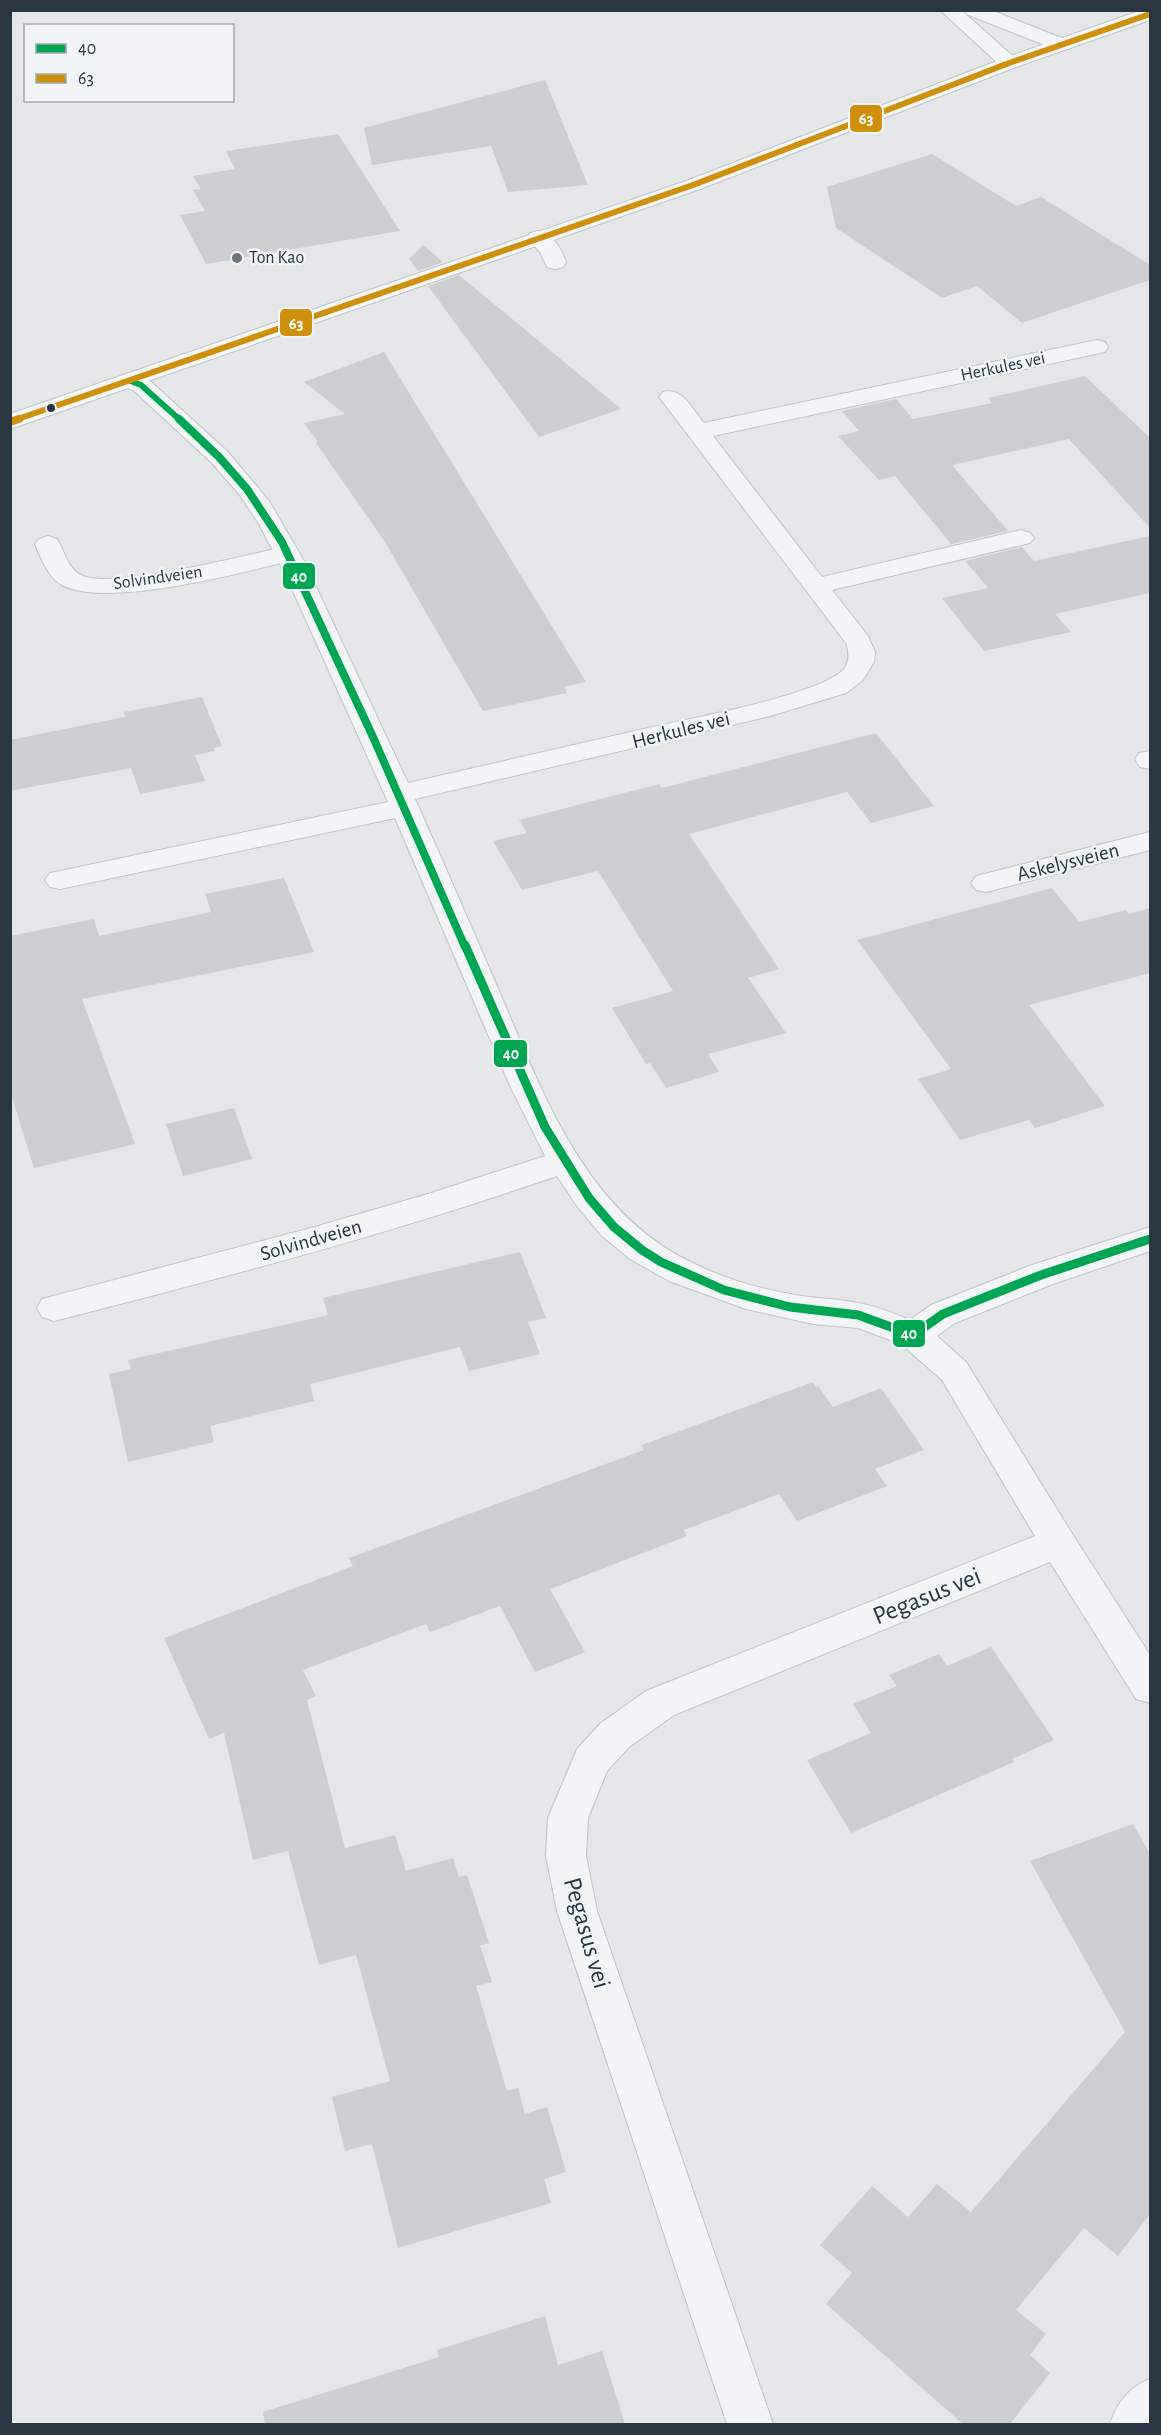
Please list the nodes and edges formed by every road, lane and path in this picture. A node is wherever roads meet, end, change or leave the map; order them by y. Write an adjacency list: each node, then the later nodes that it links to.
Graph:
1 (949, 10): 5 (street)
2 (973, 10): 4 (street)
3 (1150, 14): 4 (main road)
4 (1062, 45): 5 (main road)
5 (1010, 63): 6 (main road)
6 (538, 238): 7 (street); 9 (main road)
7 (555, 262)
8 (1097, 347): 12 (street, Herkules vei)
9 (131, 381): 11 (main road); 15 (street)
10 (671, 397): 12 (street, Herkules vei)
11 (10, 422)
12 (697, 432): 16 (street, Herkules vei)
13 (1021, 537): 16 (street)
14 (48, 544): 15 (street, Solvindveien)
15 (287, 554): 17 (street)
16 (816, 586): 17 (street, Herkules vei)
17 (402, 800): 19 (street); 21 (street)
18 (1150, 841): 20 (street, Askelysveien)
19 (60, 880)
20 (986, 883)
21 (564, 1162): 23 (street, Solvindveien); 24 (street)
22 (1150, 1239): 24 (street)
23 (54, 1308)
24 (913, 1335): 25 (street)
25 (1058, 1544): 26 (street); 28 (street, Pegasus vei)
26 (1150, 1687)
27 (1150, 2402): 29 (street)
28 (750, 2424)
29 (1133, 2424)

